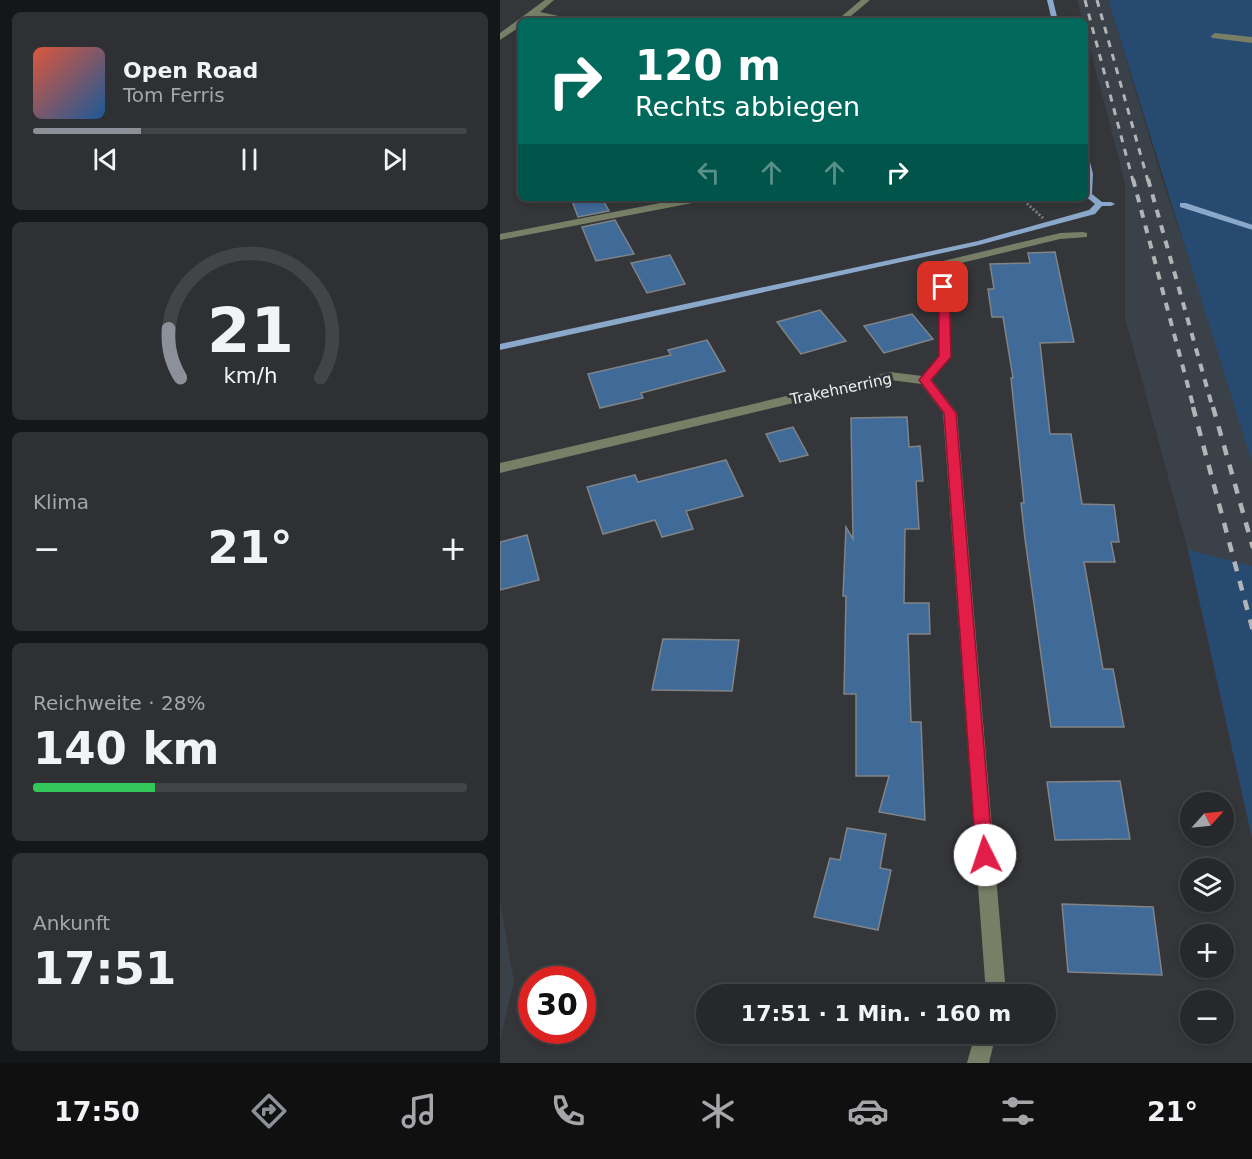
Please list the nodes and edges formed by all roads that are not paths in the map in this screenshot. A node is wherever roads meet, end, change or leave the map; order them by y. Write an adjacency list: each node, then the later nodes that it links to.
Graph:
1 (550, 0): 3 (street)
2 (866, 0): 6 (street)
3 (533, 13): 4 (street); 5 (street)
4 (526, 18)
5 (561, 18)
6 (844, 18)
7 (518, 23): 9 (street)
8 (1215, 36): 10 (street)
9 (500, 37)
10 (1253, 40)
11 (688, 201): 13 (street)
12 (1083, 235): 14 (street)
13 (500, 237)
14 (925, 380): 15 (street, Trakehnerring); 16 (street)
15 (500, 468)
16 (995, 984)
17 (983, 1044): 18 (street)
18 (978, 1063)

